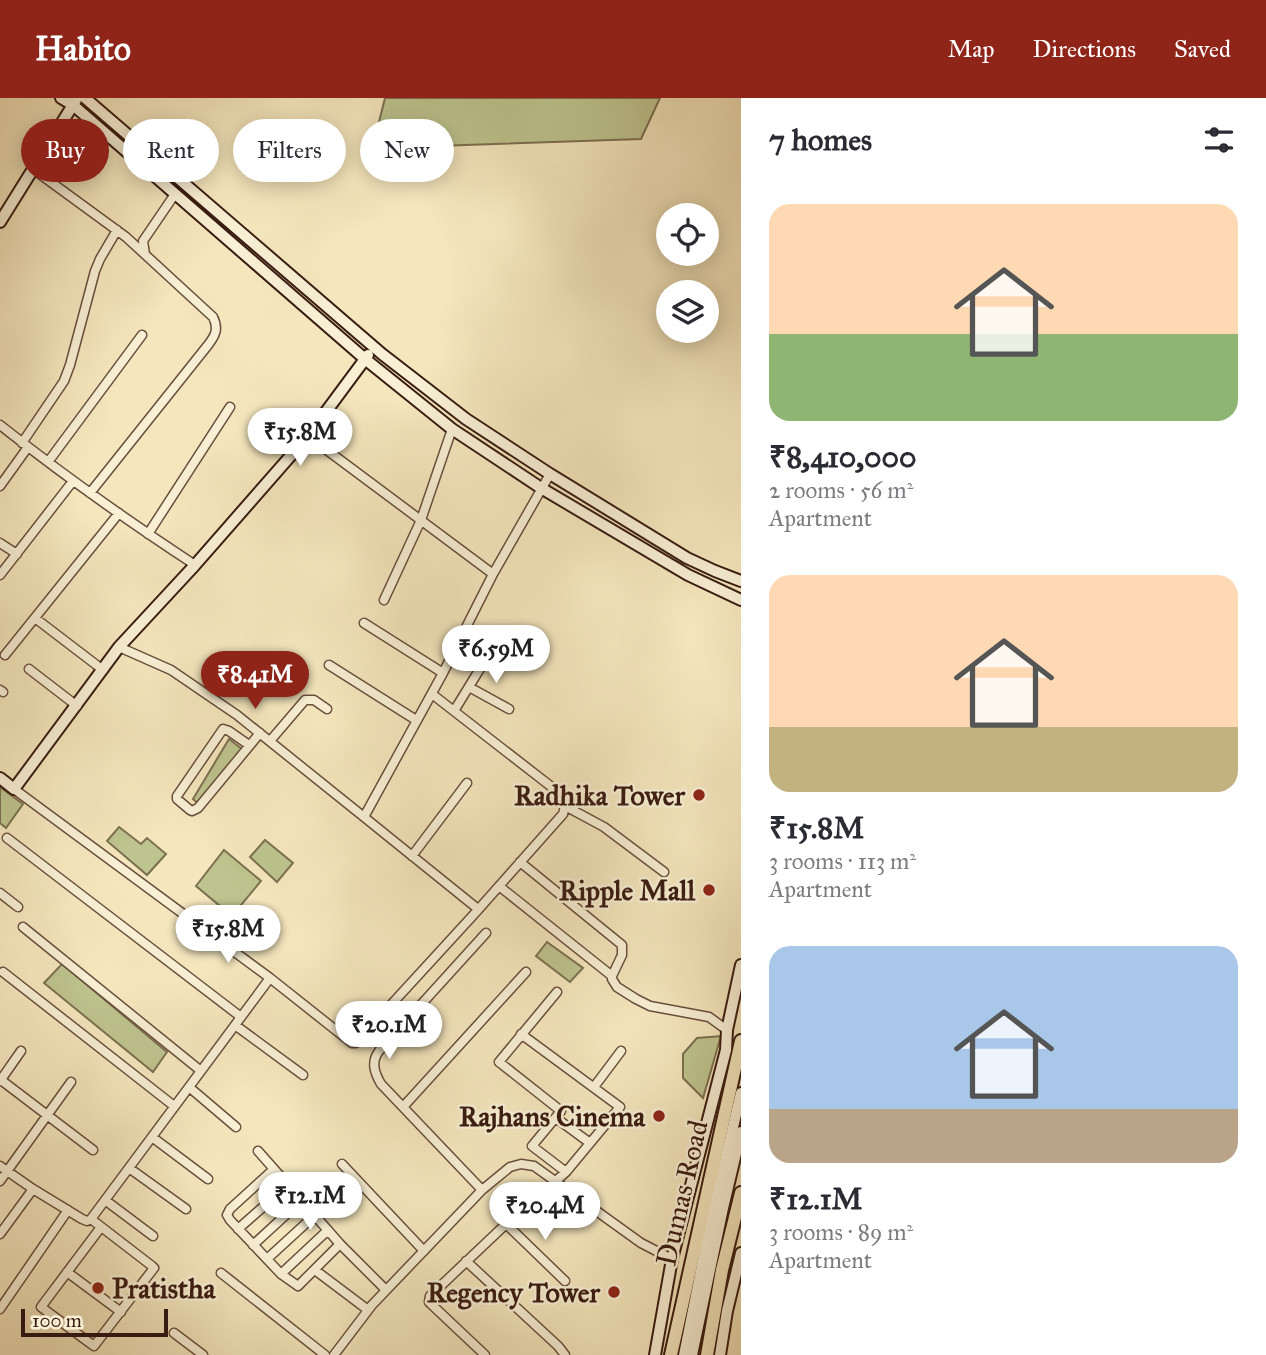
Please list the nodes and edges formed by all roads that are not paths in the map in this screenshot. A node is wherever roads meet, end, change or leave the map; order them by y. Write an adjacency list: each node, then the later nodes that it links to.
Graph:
1 (61, 98): 3 (street)
2 (85, 98): 12 (street)
3 (75, 102): 4 (street); 7 (street)
4 (64, 119)
5 (25, 182): 8 (street)
6 (51, 182): 9 (street)
7 (176, 194): 10 (street); 13 (street)
8 (0, 222)
9 (117, 230): 10 (street); 18 (street)
10 (145, 254): 24 (street)
11 (142, 335): 19 (street)
12 (375, 347): 13 (street); 20 (street)
13 (365, 359): 16 (street); 17 (street)
14 (230, 407): 27 (street)
15 (0, 425): 18 (street)
16 (452, 429): 23 (street); 26 (street)
17 (308, 436): 26 (street); 30 (street)
18 (25, 445): 19 (street); 22 (street)
19 (48, 462): 21 (street)
20 (550, 474): 23 (street); 33 (street)
21 (73, 481): 24 (street); 29 (street)
22 (0, 486)
23 (541, 488): 31 (street); 35 (street)
24 (90, 493): 25 (street)
25 (119, 513): 27 (street); 36 (street)
26 (421, 520): 31 (street); 34 (street)
27 (148, 534): 30 (street)
28 (0, 543): 29 (street)
29 (16, 554): 32 (street)
30 (195, 565): 38 (street)
31 (493, 574): 44 (street)
32 (0, 575)
33 (741, 581)
34 (384, 600)
35 (741, 600)
36 (34, 618): 40 (street); 43 (street)
37 (364, 623): 44 (street)
38 (119, 647): 43 (street); 52 (street)
39 (489, 654): 45 (street)
40 (5, 655)
41 (329, 665): 51 (street)
42 (29, 669): 47 (street)
43 (103, 670): 47 (street)
44 (443, 673): 46 (street)
45 (469, 687): 49 (street); 50 (street)
46 (432, 694): 50 (street); 51 (street)
47 (77, 706): 57 (street)
48 (327, 709): 53 (street)
49 (509, 709)
50 (454, 711): 58 (street)
51 (416, 720): 59 (street)
52 (260, 733): 53 (street); 54 (street)
53 (270, 741): 59 (street)
54 (249, 745): 54 (street)
55 (0, 778): 57 (street)
56 (467, 783): 61 (street)
57 (14, 789): 74 (street)
58 (565, 806): 62 (street); 63 (street)
59 (364, 817): 61 (street)
60 (7, 838): 76 (street)
61 (412, 856): 67 (street)
62 (520, 862): 64 (street); 73 (street)
63 (664, 872)
64 (499, 886): 67 (street); 73 (street)
65 (0, 893): 66 (street)
66 (18, 907)
67 (478, 909): 74 (street)
68 (23, 927): 82 (street)
69 (486, 933): 90 (street)
70 (741, 965): 77 (street)
71 (3, 972): 89 (street)
72 (526, 972): 90 (street)
73 (612, 976): 77 (street)
74 (270, 978): 76 (street)
75 (557, 992): 78 (street)
76 (238, 1021): 82 (street); 83 (street)
77 (727, 1030): 128 (street)
78 (521, 1034): 87 (street); 92 (street)
79 (741, 1041): 146 (main road, Dumas Road)
80 (21, 1051): 84 (street)
81 (621, 1052): 87 (street)
82 (201, 1070): 86 (street)
83 (303, 1075)
84 (0, 1080): 91 (street)
85 (71, 1082): 91 (street)
86 (189, 1087): 89 (street); 93 (street)
87 (594, 1087): 96 (street)
88 (741, 1093): 147 (street)
89 (174, 1106): 95 (street)
90 (403, 1107): 109 (street)
91 (47, 1115): 97 (street); 100 (street)
92 (556, 1118): 96 (street); 103 (street)
93 (236, 1127)
94 (741, 1132): 148 (street)
95 (152, 1137): 101 (street); 104 (street)
96 (590, 1143): 103 (street)
97 (93, 1150)
98 (258, 1151): 102 (street)
99 (342, 1164): 125 (street)
100 (4, 1168): 105 (street); 108 (street)
101 (129, 1168): 111 (street); 113 (street)
102 (274, 1169): 107 (street); 119 (street)
103 (566, 1172): 106 (street)
104 (208, 1179)
105 (0, 1181)
106 (555, 1182): 109 (street); 117 (street); 128 (street)
107 (288, 1185): 112 (street); 119 (street)
108 (33, 1189): 114 (street); 121 (street)
109 (482, 1190): 125 (street)
110 (741, 1193): 149 (main road, Dumas Road)
111 (105, 1200): 116 (street); 122 (street)
112 (302, 1200): 115 (street); 124 (street)
113 (186, 1209)
114 (68, 1210): 116 (street); 136 (street)
115 (315, 1215): 120 (street); 127 (street)
116 (91, 1219): 118 (street)
117 (506, 1224): 129 (street); 134 (street)
118 (101, 1227): 131 (street); 138 (street)
119 (238, 1229): 124 (street)
120 (328, 1230): 123 (street); 133 (street)
121 (0, 1234)
122 (153, 1236)
123 (340, 1244): 130 (street); 135 (street)
124 (254, 1245): 127 (street)
125 (424, 1251): 135 (street)
126 (741, 1253): 150 (street)
127 (267, 1259): 133 (street)
128 (672, 1259): 145 (street)
129 (466, 1261): 143 (street); 144 (street)
130 (315, 1270): 133 (street); 137 (street)
131 (67, 1272): 138 (street); 138 (street)
132 (222, 1273): 141 (street)
133 (281, 1274)
134 (565, 1281)
135 (387, 1290): 137 (street)
136 (0, 1309)
137 (368, 1310): 142 (street)
138 (121, 1312)
139 (174, 1333): 140 (street)
140 (203, 1355)
141 (325, 1355)
142 (334, 1355)
143 (485, 1355)
144 (565, 1355)
145 (655, 1355)
146 (671, 1355)
147 (684, 1355)
148 (692, 1355)
149 (707, 1355)
150 (720, 1355)

